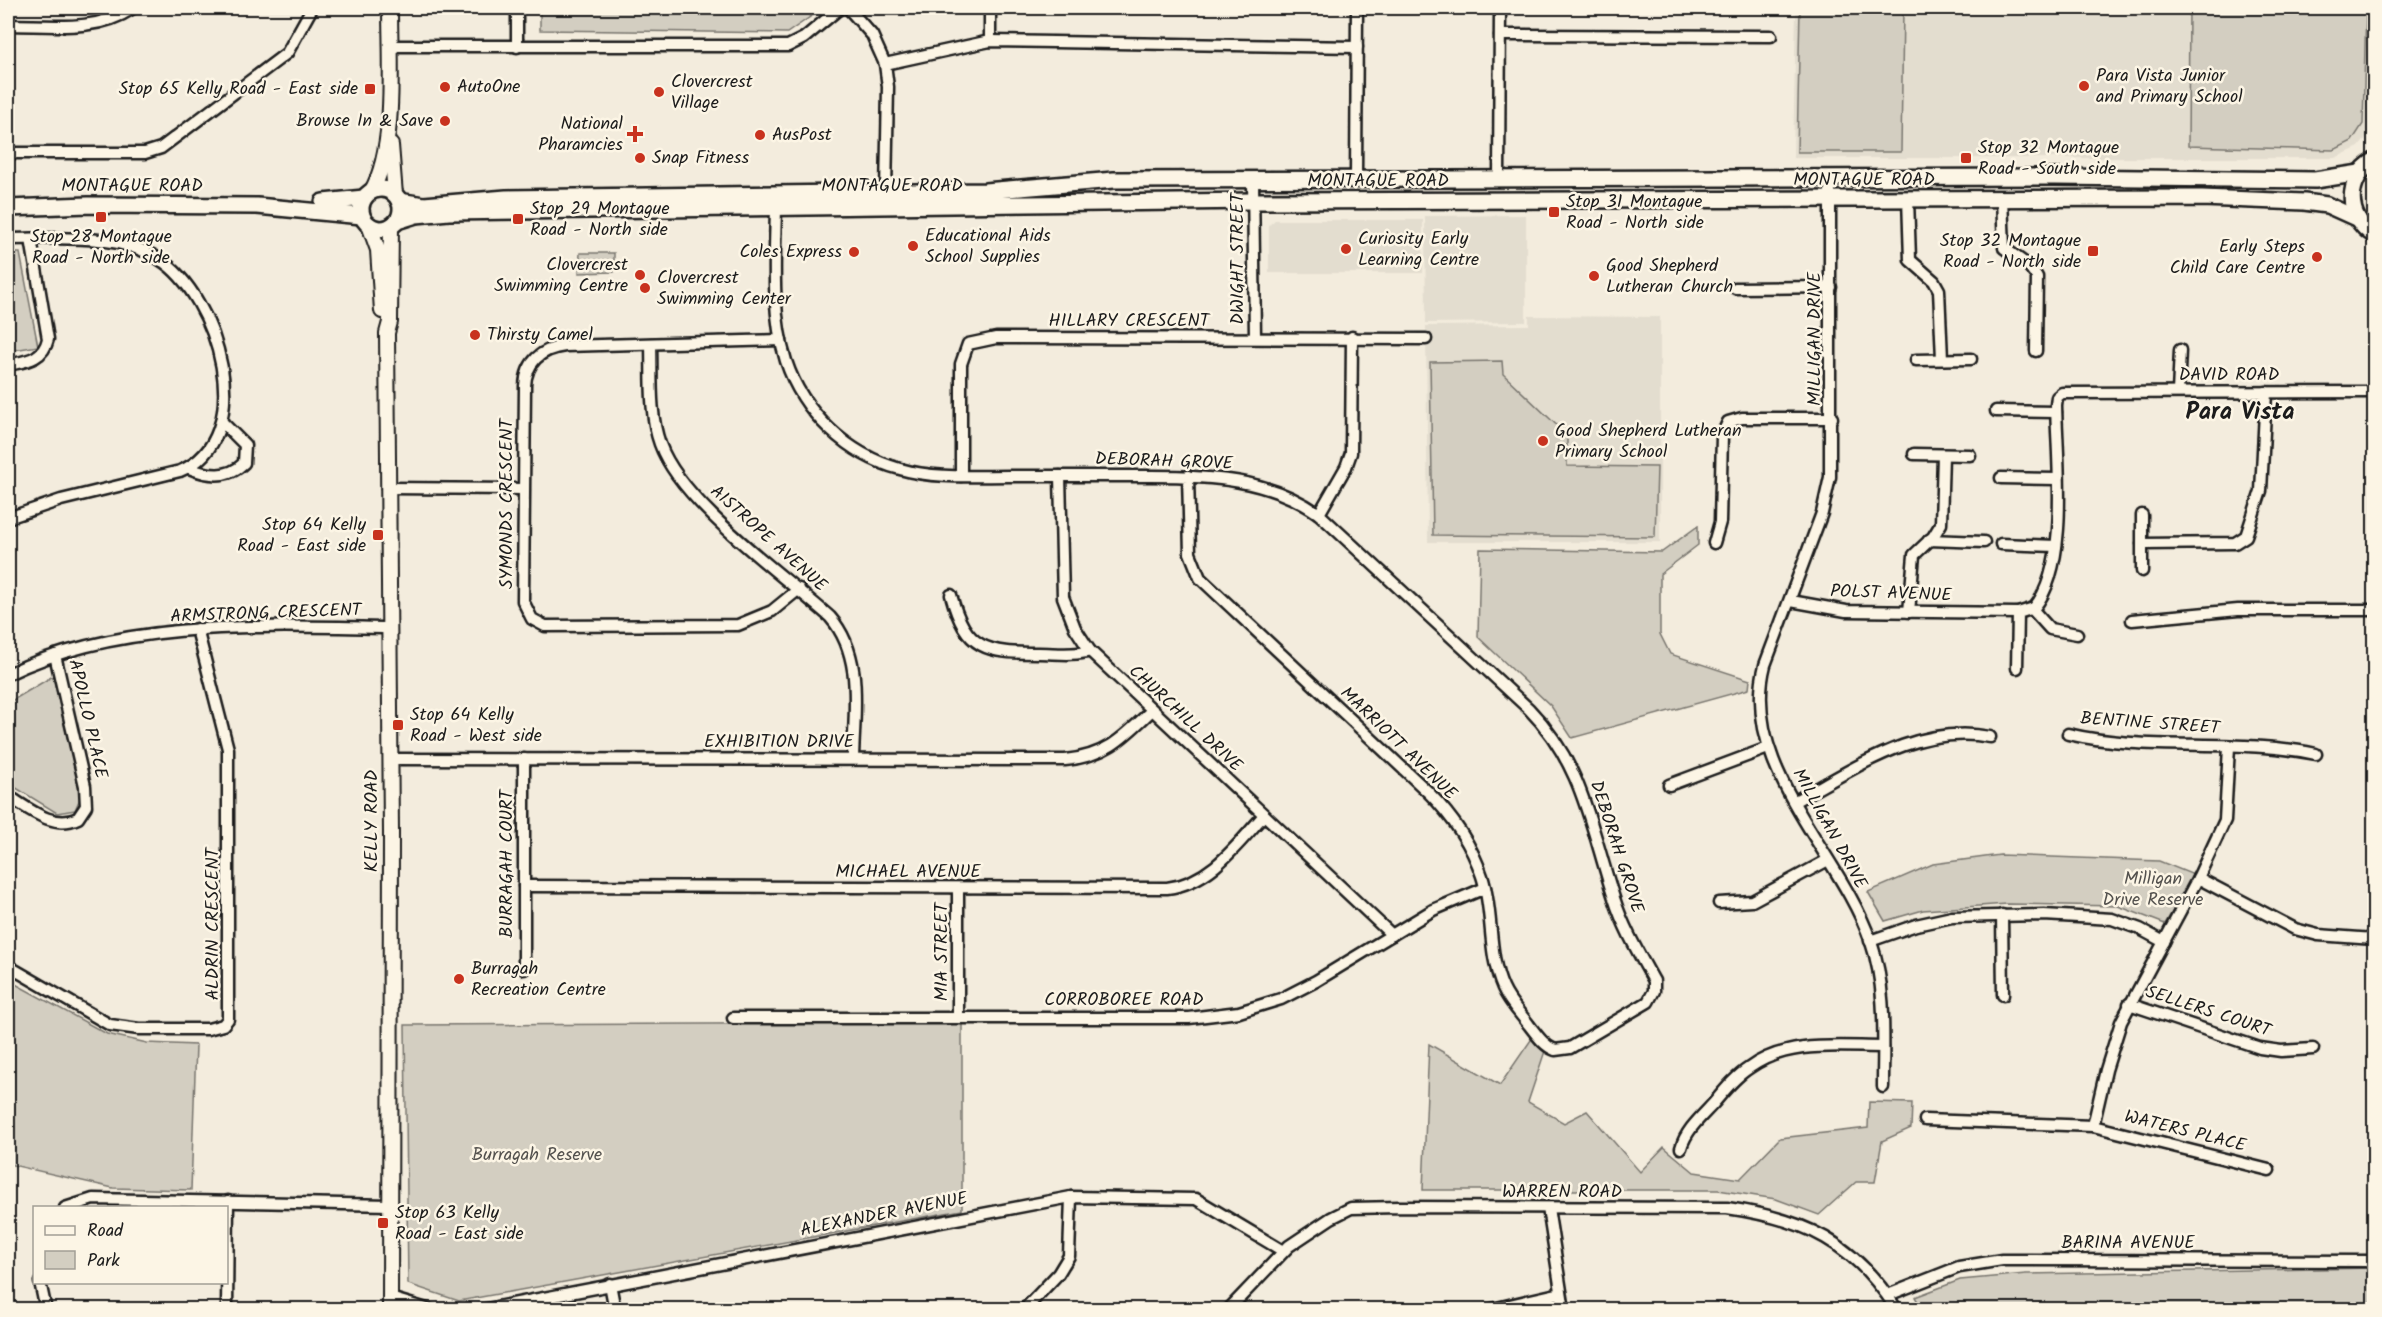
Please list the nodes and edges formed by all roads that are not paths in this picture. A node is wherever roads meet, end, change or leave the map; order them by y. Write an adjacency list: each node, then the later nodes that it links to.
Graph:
1 (133, 8): 10 (street)
2 (312, 8): 19 (street)
3 (390, 8): 14 (street)
4 (517, 8): 15 (street)
5 (840, 8): 15 (street)
6 (848, 8): 17 (street)
7 (990, 8): 13 (street)
8 (1357, 8): 16 (street)
9 (1500, 8): 11 (street)
10 (8, 25)
11 (1500, 35): 12 (street); 25 (street)
12 (1771, 36)
13 (990, 41): 16 (street); 17 (street)
14 (390, 46): 15 (street); 18 (street)
15 (517, 47)
16 (1357, 47): 24 (street)
17 (885, 64): 30 (street)
18 (388, 132): 26 (street); 27 (street)
19 (8, 153)
20 (2374, 161): 21 (main road)
21 (2360, 173): 22 (main road, MONTAGUE ROAD); 37 (main road)
22 (1830, 178): 25 (main road, MONTAGUE ROAD); 32 (street, MILLIGAN DRIVE)
23 (1254, 180): 24 (main road, MONTAGUE ROAD); 30 (main road, MONTAGUE ROAD); 34 (street, DWIGHT STREET)
24 (1356, 180): 25 (main road, MONTAGUE ROAD)
25 (1499, 180): 31 (main road)
26 (367, 195): 27 (main road); 35 (main road, MONTAGUE ROAD); 38 (main road)
27 (397, 198): 33 (main road, MONTAGUE ROAD); 39 (main road)
28 (1908, 198): 29 (main road, MONTAGUE ROAD); 32 (main road, MONTAGUE ROAD); 53 (street)
29 (2002, 198): 37 (main road, MONTAGUE ROAD); 52 (street)
30 (886, 199): 33 (main road, MONTAGUE ROAD); 34 (main road, MONTAGUE ROAD)
31 (1499, 200): 32 (main road, MONTAGUE ROAD); 34 (main road, MONTAGUE ROAD)
32 (1831, 200): 43 (street, MILLIGAN DRIVE)
33 (776, 201): 39 (main road, MONTAGUE ROAD); 49 (street, DEBORAH GROVE)
34 (1253, 201): 46 (street, DWIGHT STREET)
35 (258, 206): 36 (main road, MONTAGUE ROAD); 38 (main road, MONTAGUE ROAD)
36 (8, 208)
37 (2358, 219): 40 (main road)
38 (365, 220): 39 (main road); 45 (street, KELLY ROAD)
39 (394, 224): 45 (street, KELLY ROAD)
40 (2373, 237)
41 (8, 239): 42 (street)
42 (31, 239): 56 (street); 63 (street)
43 (1831, 287): 44 (street); 62 (street, MILLIGAN DRIVE)
44 (1735, 288)
45 (387, 333): 73 (street, KELLY ROAD)
46 (1255, 337): 47 (street, HILLARY CRESCENT); 68 (street, HILLARY CRESCENT)
47 (1352, 338): 48 (street, HILLARY CRESCENT); 75 (street)
48 (1426, 339)
49 (781, 340): 50 (street, SYMONDS CRESCENT); 68 (street, DEBORAH GROVE)
50 (651, 344): 74 (street, SYMONDS CRESCENT); 85 (street, AISTROPE AVENUE)
51 (2180, 350): 57 (street)
52 (2036, 351)
53 (1942, 359): 54 (street); 55 (street)
54 (1971, 359)
55 (1916, 360)
56 (8, 365)
57 (2178, 392): 58 (street, DAVID ROAD); 61 (street, DAVID ROAD)
58 (2266, 392): 59 (street, DAVID ROAD); 82 (street)
59 (2374, 392)
60 (1996, 411): 61 (street)
61 (2056, 412): 72 (street)
62 (1832, 418): 80 (street); 87 (street, MILLIGAN DRIVE)
63 (222, 422): 67 (street); 67 (street)
64 (1914, 454): 65 (street)
65 (1943, 455): 66 (street); 78 (street)
66 (1970, 455)
67 (189, 468): 77 (street)
68 (961, 476): 69 (street, DEBORAH GROVE)
69 (1060, 476): 70 (street, DEBORAH GROVE); 96 (street, CHURCHILL DRIVE)
70 (1188, 476): 75 (street, DEBORAH GROVE); 117 (street, MARRIOTT AVENUE)
71 (2001, 478): 72 (street)
72 (2058, 479): 83 (street)
73 (387, 488): 74 (street); 94 (street, KELLY ROAD)
74 (523, 489): 85 (street, SYMONDS CRESCENT)
75 (1319, 514): 126 (street, DEBORAH GROVE)
76 (2142, 515): 82 (street)
77 (8, 518)
78 (1929, 540): 79 (street); 90 (street)
79 (1984, 542)
80 (1714, 543)
81 (2001, 544): 83 (street)
82 (2142, 544): 84 (street)
83 (2056, 546): 88 (street)
84 (2142, 572)
85 (799, 589): 108 (street, AISTROPE AVENUE)
86 (951, 595): 96 (street)
87 (1791, 601): 90 (street, POLST AVENUE); 104 (street, MILLIGAN DRIVE)
88 (2032, 609): 91 (street, POLST AVENUE); 95 (street)
89 (2374, 610): 92 (street)
90 (1909, 612): 91 (street, POLST AVENUE)
91 (2018, 613): 98 (street)
92 (2132, 620)
93 (197, 628): 94 (street, ARMSTRONG CRESCENT); 97 (street, ARMSTRONG CRESCENT); 124 (street, ALDRIN CRESCENT)
94 (388, 628): 106 (street, KELLY ROAD)
95 (2077, 634)
96 (1090, 651): 100 (street, CHURCHILL DRIVE)
97 (55, 655): 99 (street, ARMSTRONG CRESCENT); 110 (street, APOLLO PLACE)
98 (2017, 668)
99 (8, 674)
100 (1151, 711): 108 (street, EXHIBITION DRIVE); 112 (street, CHURCHILL DRIVE)
101 (2068, 734): 103 (street, BENTINE STREET)
102 (1990, 737): 111 (street)
103 (2229, 747): 105 (street, BENTINE STREET); 114 (street, BENTINE STREET)
104 (1768, 748): 109 (street); 111 (street, MILLIGAN DRIVE)
105 (2316, 754)
106 (390, 759): 107 (street, EXHIBITION DRIVE); 140 (street, KELLY ROAD)
107 (524, 759): 108 (street, EXHIBITION DRIVE); 115 (street, BURRAGAH COURT)
108 (853, 759)
109 (1669, 785)
110 (8, 796)
111 (1795, 801): 113 (street, MILLIGAN DRIVE)
112 (1264, 815): 116 (street, MICHAEL AVENUE); 120 (street, CHURCHILL DRIVE)
113 (1828, 860): 118 (street); 122 (street, MILLIGAN DRIVE)
114 (2198, 878): 121 (street); 123 (street)
115 (524, 886): 116 (street, MICHAEL AVENUE); 125 (street, BURRAGAH COURT)
116 (958, 888): 129 (street, MIA STREET)
117 (1485, 888): 120 (street, CORROBOREE ROAD); 126 (street, MARRIOTT AVENUE)
118 (1719, 903)
119 (2002, 915): 122 (street); 123 (street); 127 (street)
120 (1392, 934): 129 (street, CORROBOREE ROAD)
121 (2374, 939)
122 (1870, 941): 131 (street, MILLIGAN DRIVE)
123 (2164, 942): 128 (street)
124 (8, 966)
125 (524, 969)
126 (1654, 991)
127 (2003, 995)
128 (2129, 1004): 132 (street, SELLERS COURT); 135 (street)
129 (958, 1016): 130 (street, CORROBOREE ROAD)
130 (733, 1018)
131 (1883, 1047): 133 (street, MILLIGAN DRIVE); 136 (street)
132 (2313, 1049)
133 (1883, 1087)
134 (1925, 1120): 135 (street, WATERS PLACE)
135 (2093, 1126): 137 (street, WATERS PLACE)
136 (1681, 1148)
137 (2269, 1170)
138 (1071, 1197): 144 (street, ALEXANDER AVENUE); 148 (street, ALEXANDER AVENUE); 157 (street)
139 (228, 1201): 140 (street); 141 (street); 142 (street)
140 (390, 1205): 151 (street, KELLY ROAD)
141 (71, 1206)
142 (228, 1206)
143 (1548, 1208): 144 (street, WARREN ROAD); 149 (street); 150 (street, WARREN ROAD)
144 (1283, 1251): 158 (street, WARREN ROAD)
145 (2374, 1260): 150 (street, BARINA AVENUE)
146 (40, 1284): 152 (street)
147 (227, 1284): 153 (street)
148 (610, 1284): 155 (street, ALEXANDER AVENUE); 156 (street)
149 (1561, 1293): 159 (street); 160 (street)
150 (1888, 1295): 161 (street, WARREN ROAD)
151 (390, 1304): 154 (street)
152 (46, 1310)
153 (227, 1310)
154 (430, 1310)
155 (481, 1310)
156 (615, 1310)
157 (1024, 1310)
158 (1228, 1310)
159 (1488, 1310)
160 (1564, 1310)
161 (1898, 1310)

